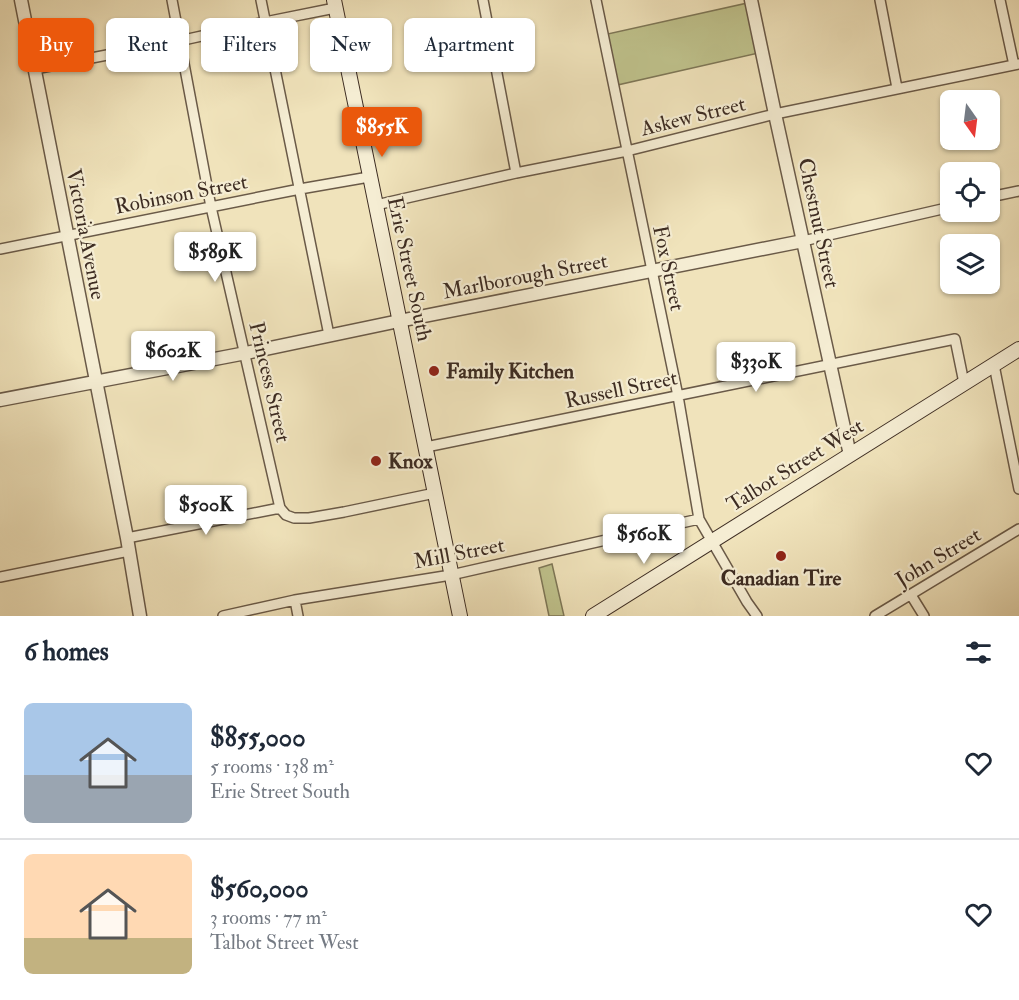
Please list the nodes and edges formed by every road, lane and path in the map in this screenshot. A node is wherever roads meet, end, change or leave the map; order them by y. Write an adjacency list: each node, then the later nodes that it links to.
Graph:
1 (21, 0): 10 (street, Victoria Avenue)
2 (171, 0): 11 (street, Princess Street)
3 (261, 0): 12 (street)
4 (483, 0): 21 (street)
5 (596, 0): 20 (street, Fox Street)
6 (751, 0): 19 (street, Chestnut Street)
7 (880, 0): 18 (street)
8 (1000, 0): 14 (street)
9 (335, 4): 13 (street); 22 (main road, Erie Street South)
10 (25, 18)
11 (175, 18)
12 (264, 18)
13 (281, 18)
14 (1017, 64): 18 (street, Askew Street)
15 (36, 72): 29 (street, Victoria Avenue)
16 (185, 72): 27 (street, Princess Street)
17 (275, 72): 23 (street)
18 (897, 88): 19 (street, Askew Street)
19 (775, 114): 20 (street, Askew Street); 30 (street, Chestnut Street)
20 (627, 151): 21 (street, Askew Street); 32 (street, Fox Street)
21 (516, 173): 26 (street, Askew Street)
22 (369, 177): 23 (street, Robinson Street); 26 (main road, Erie Street South)
23 (300, 189): 27 (street, Robinson Street); 34 (street)
24 (1019, 191): 25 (street)
25 (1000, 195)
26 (376, 205): 33 (main road, Erie Street South)
27 (211, 207): 29 (street, Robinson Street); 36 (street, Princess Street)
28 (940, 210): 30 (street, Marlborough Street)
29 (66, 235): 31 (street, Robinson Street); 39 (street, Victoria Avenue)
30 (802, 241): 32 (street, Marlborough Street); 37 (street, Chestnut Street)
31 (0, 249)
32 (651, 270): 33 (street, Marlborough Street); 41 (street, Fox Street)
33 (399, 321): 34 (street, Marlborough Street); 43 (main road, Erie Street South)
34 (329, 335): 36 (street, Marlborough Street)
35 (1019, 349): 38 (main road, Talbot Street West)
36 (246, 353): 39 (street, Marlborough Street); 47 (street, Princess Street)
37 (829, 364): 40 (street, Russell Street); 41 (street, Russell Street); 44 (street, Chestnut Street)
38 (994, 365): 40 (main road, Talbot Street West); 45 (street)
39 (95, 381): 42 (street, Marlborough Street); 50 (street, Victoria Avenue)
40 (964, 383): 44 (main road, Talbot Street West)
41 (678, 396): 43 (street, Russell Street); 48 (street, Fox Street)
42 (0, 400)
43 (426, 447): 46 (main road, Erie Street South)
44 (850, 455): 51 (main road, Talbot Street West)
45 (1019, 489)
46 (435, 493): 47 (street); 53 (main road, Erie Street South)
47 (280, 508): 50 (street)
48 (699, 519): 51 (street, Fox Street); 53 (street, Mill Street)
49 (1019, 529): 55 (street, John Street)
50 (127, 538): 52 (street, Victoria Avenue)
51 (712, 542): 61 (main road, Talbot Street West); 62 (street, Fox Street)
52 (129, 551): 54 (street); 57 (street, Victoria Avenue)
53 (451, 575): 56 (street, Mill Street); 60 (main road, Erie Street South)
54 (0, 577)
55 (910, 595): 63 (street, John Street); 64 (street)
56 (295, 600): 58 (street, Mill Street); 59 (street)
57 (140, 616)
58 (223, 616)
59 (298, 616)
60 (460, 616)
61 (593, 616)
62 (757, 616)
63 (875, 616)
64 (924, 616)

